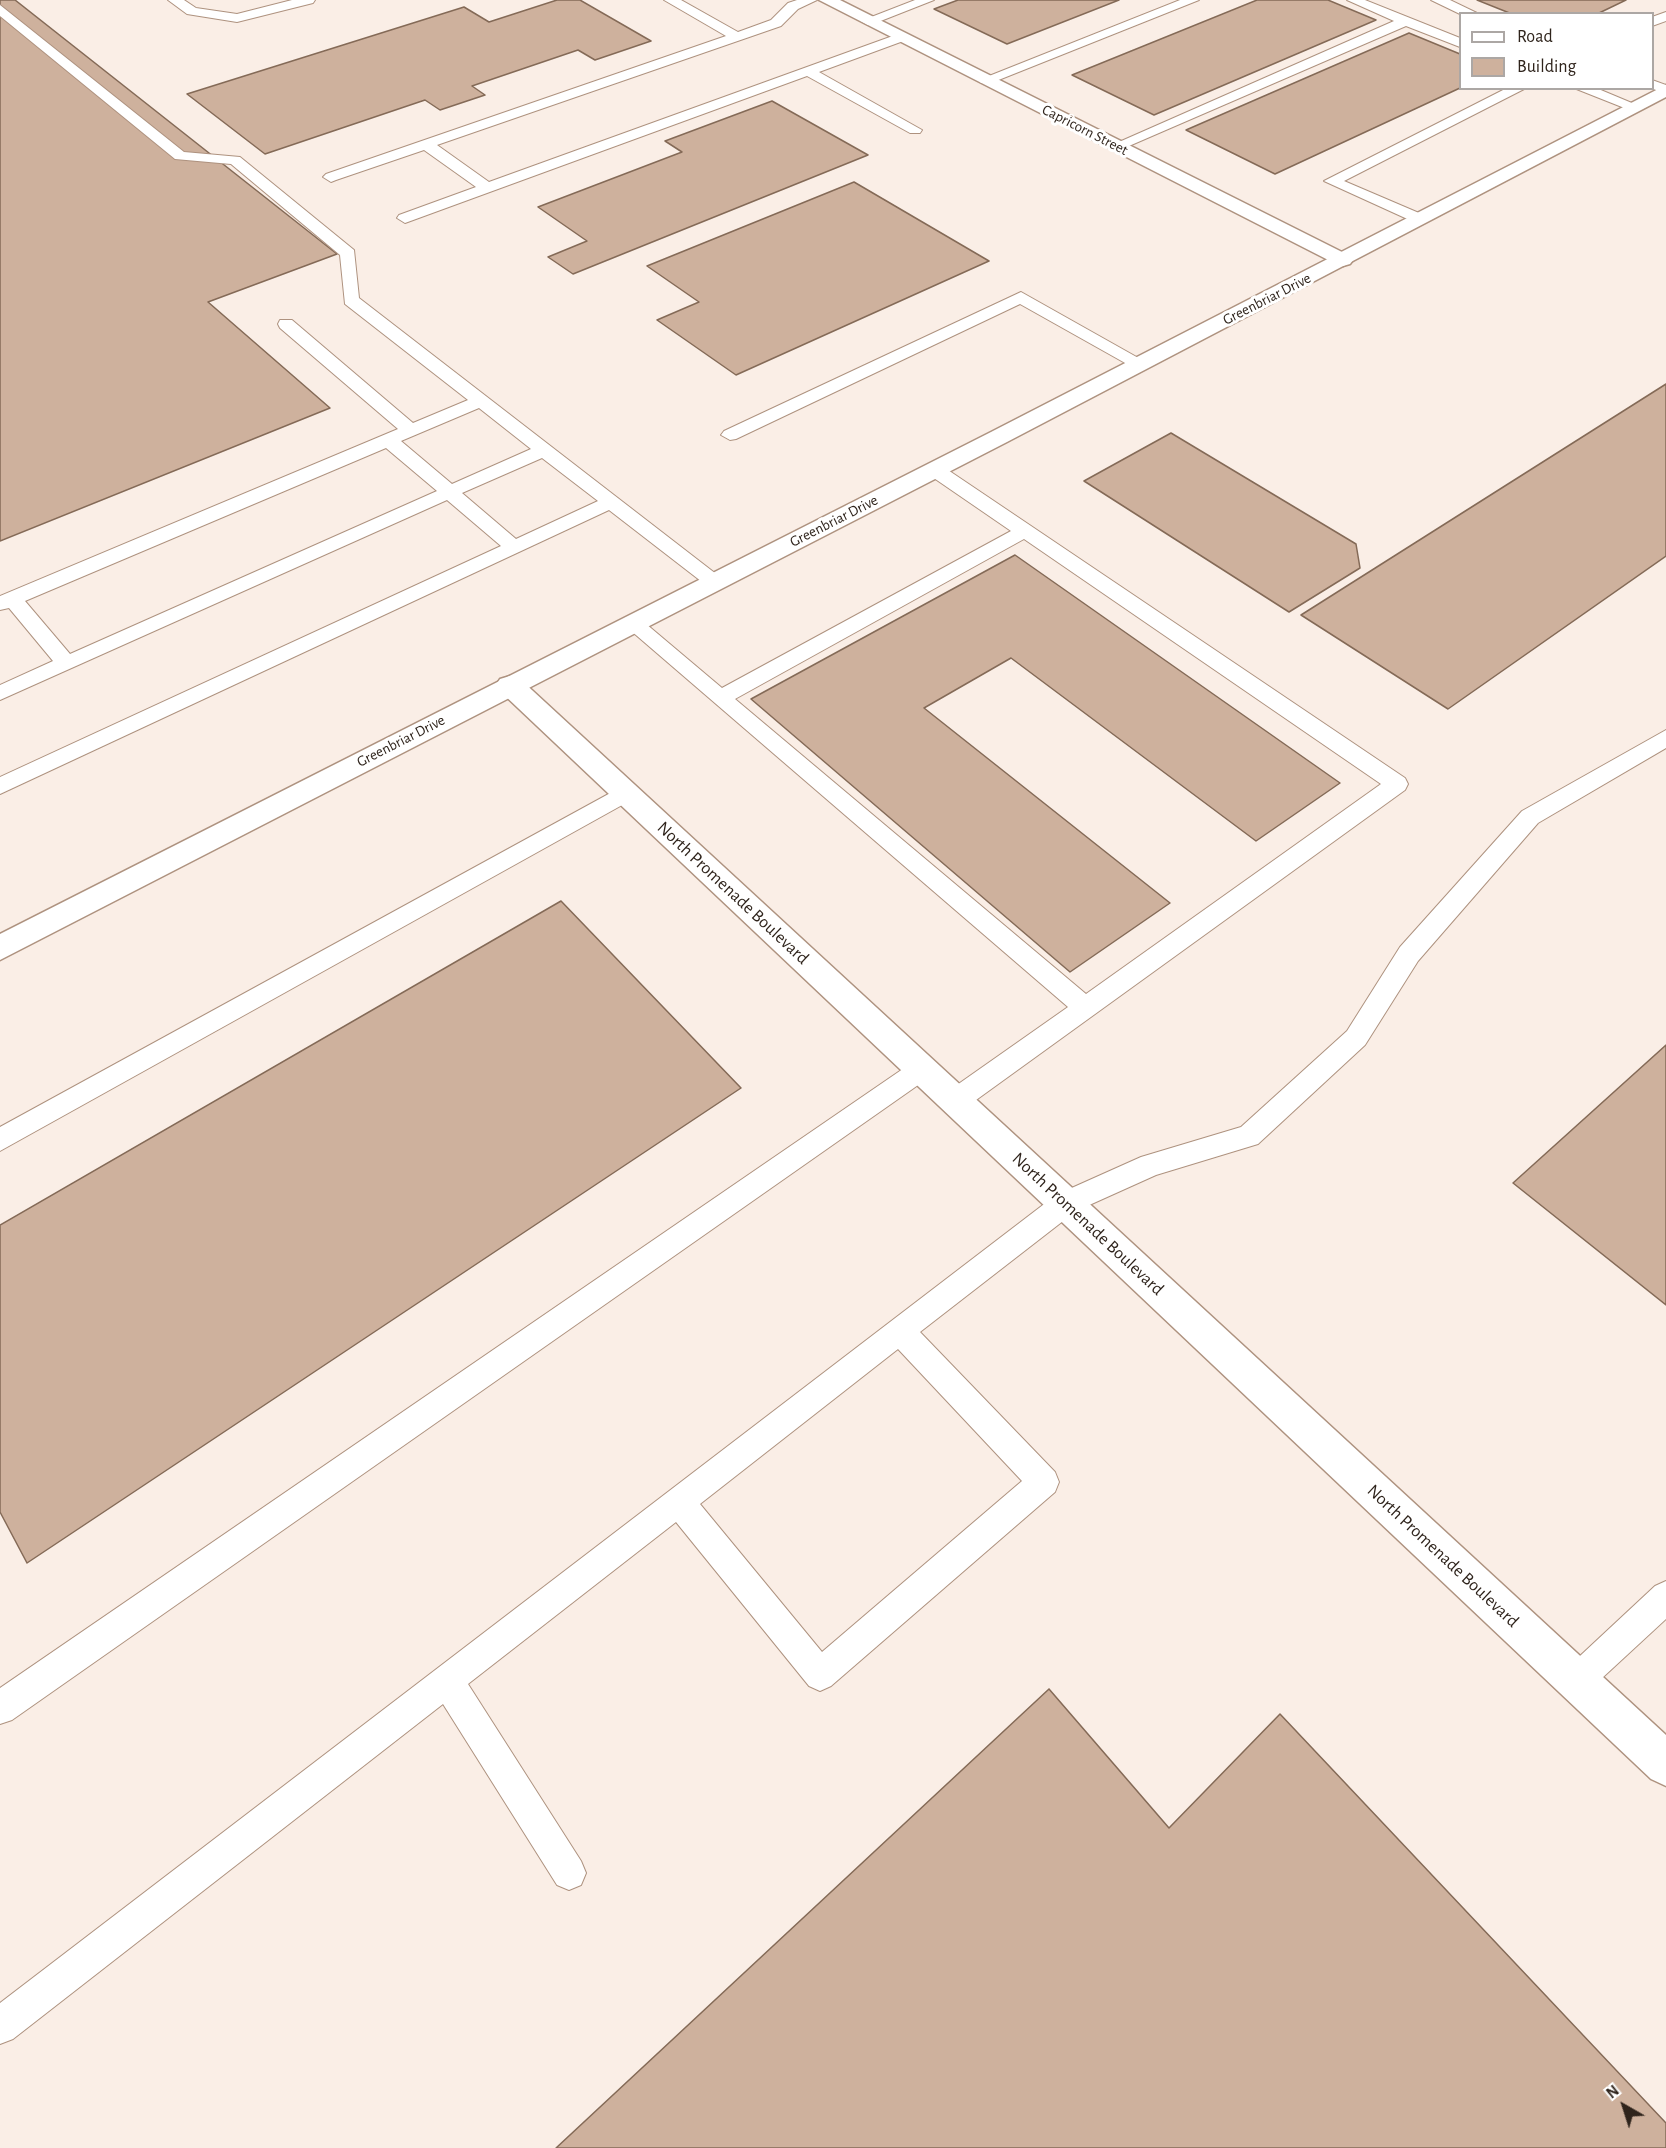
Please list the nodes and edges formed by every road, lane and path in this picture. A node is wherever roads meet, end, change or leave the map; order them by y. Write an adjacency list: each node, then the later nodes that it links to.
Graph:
1 (175, 0): 2 (lane)
2 (308, 0)
3 (671, 0): 14 (lane)
4 (810, 0): 14 (lane)
5 (826, 0): 12 (street, Capricorn Street)
6 (927, 0): 12 (lane)
7 (1192, 0): 18 (lane)
8 (1354, 0): 13 (lane)
9 (1438, 0): 11 (lane)
10 (0, 9): 33 (lane)
11 (1468, 12)
12 (868, 21): 15 (street, Capricorn Street)
13 (1406, 21): 16 (lane); 25 (lane)
14 (738, 37): 24 (lane)
15 (901, 37): 17 (lane); 18 (street, Capricorn Street)
16 (1459, 43)
17 (808, 71): 23 (lane); 27 (lane)
18 (986, 80): 25 (street, Capricorn Street)
19 (1514, 90): 29 (lane)
20 (1587, 90): 22 (lane)
21 (1666, 90): 22 (street, Greenbriar Drive)
22 (1632, 106): 29 (street, Greenbriar Drive)
23 (915, 130)
24 (426, 144): 26 (lane); 27 (lane)
25 (1117, 146): 30 (street, Capricorn Street)
26 (331, 177)
27 (487, 188): 28 (lane)
28 (405, 218)
29 (1420, 219): 30 (street, Greenbriar Drive)
30 (1343, 260): 32 (street, Greenbriar Drive)
31 (286, 324): 34 (lane)
32 (1140, 364): 35 (lane); 38 (street, Greenbriar Drive)
33 (481, 401): 34 (lane); 37 (lane)
34 (411, 431): 36 (lane)
35 (730, 435)
36 (388, 440): 39 (lane); 44 (lane)
37 (544, 450): 39 (lane); 40 (lane)
38 (935, 470): 41 (lane); 43 (street, Greenbriar Drive)
39 (449, 492): 42 (lane); 46 (lane)
40 (611, 502): 42 (lane); 43 (lane)
41 (1025, 531): 49 (lane); 54 (lane)
42 (514, 547): 51 (lane)
43 (713, 581): 45 (street, Greenbriar Drive)
44 (7, 601): 46 (lane)
45 (632, 623): 47 (street, Greenbriar Drive); 49 (lane)
46 (66, 663): 48 (lane)
47 (510, 685): 52 (street, North Promenade Boulevard); 53 (street, Greenbriar Drive)
48 (0, 693)
49 (721, 698): 54 (lane)
50 (1666, 738): 58 (lane)
51 (0, 786)
52 (625, 793): 55 (street, North Promenade Boulevard); 57 (lane)
53 (0, 948)
54 (1085, 1007): 56 (lane)
55 (922, 1069): 56 (street, North Promenade Boulevard); 64 (lane)
56 (956, 1100): 58 (street, North Promenade Boulevard)
57 (0, 1140)
58 (1066, 1203): 59 (lane); 62 (street, North Promenade Boulevard)
59 (900, 1331): 60 (lane); 60 (lane)
60 (679, 1502): 63 (lane)
61 (1666, 1597): 62 (lane)
62 (1577, 1680): 65 (street, North Promenade Boulevard)
63 (447, 1681): 66 (lane); 67 (lane)
64 (0, 1708)
65 (1666, 1764)
66 (569, 1873)
67 (0, 2026)

